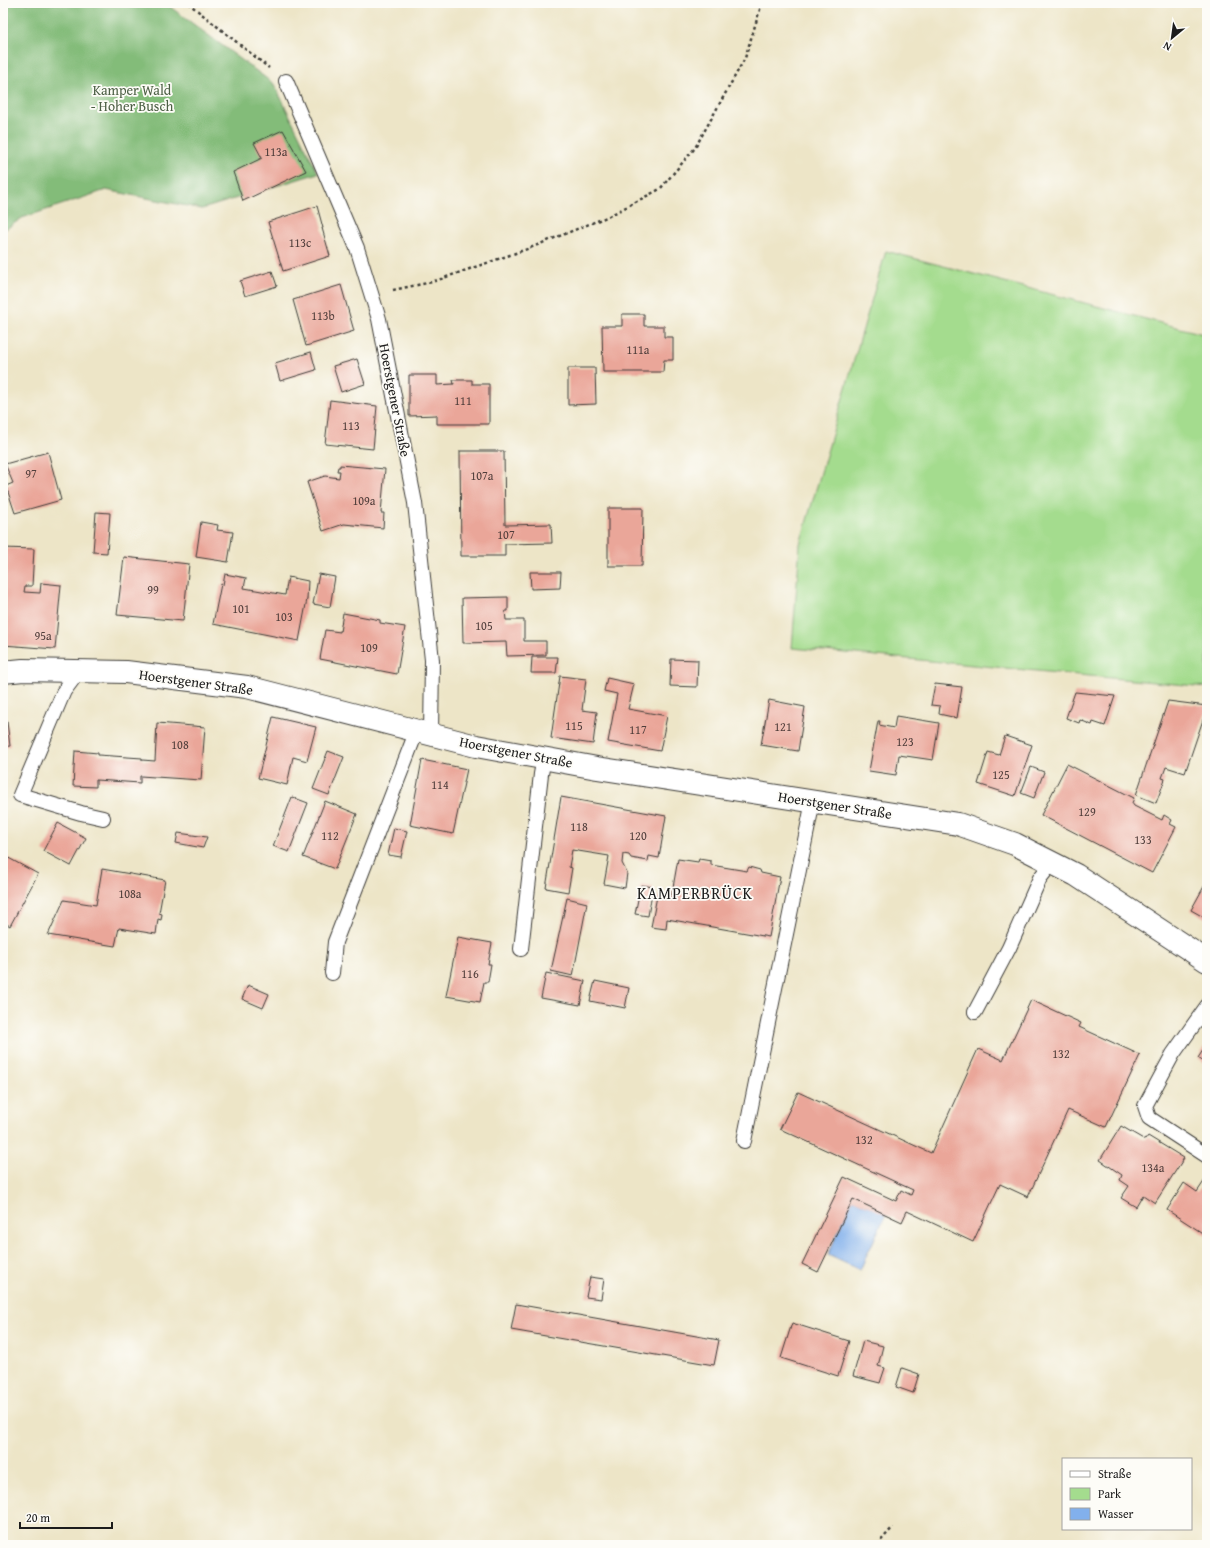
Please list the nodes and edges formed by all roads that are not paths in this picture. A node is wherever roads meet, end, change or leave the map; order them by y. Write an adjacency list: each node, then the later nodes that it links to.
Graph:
1 (286, 81): 4 (lane, Hoerstgener Straße)
2 (79, 671): 3 (main road, Hoerstgener Straße); 4 (main road, Hoerstgener Straße); 7 (lane)
3 (3, 672)
4 (424, 732): 5 (main road, Hoerstgener Straße); 11 (lane)
5 (544, 758): 6 (main road, Hoerstgener Straße); 9 (lane)
6 (813, 801): 8 (main road, Hoerstgener Straße); 14 (lane)
7 (103, 818)
8 (1052, 863): 10 (main road, Hoerstgener Straße); 13 (lane)
9 (521, 949)
10 (1207, 961)
11 (332, 973)
12 (1207, 1006): 15 (lane)
13 (975, 1012)
14 (744, 1140)
15 (1207, 1156)

